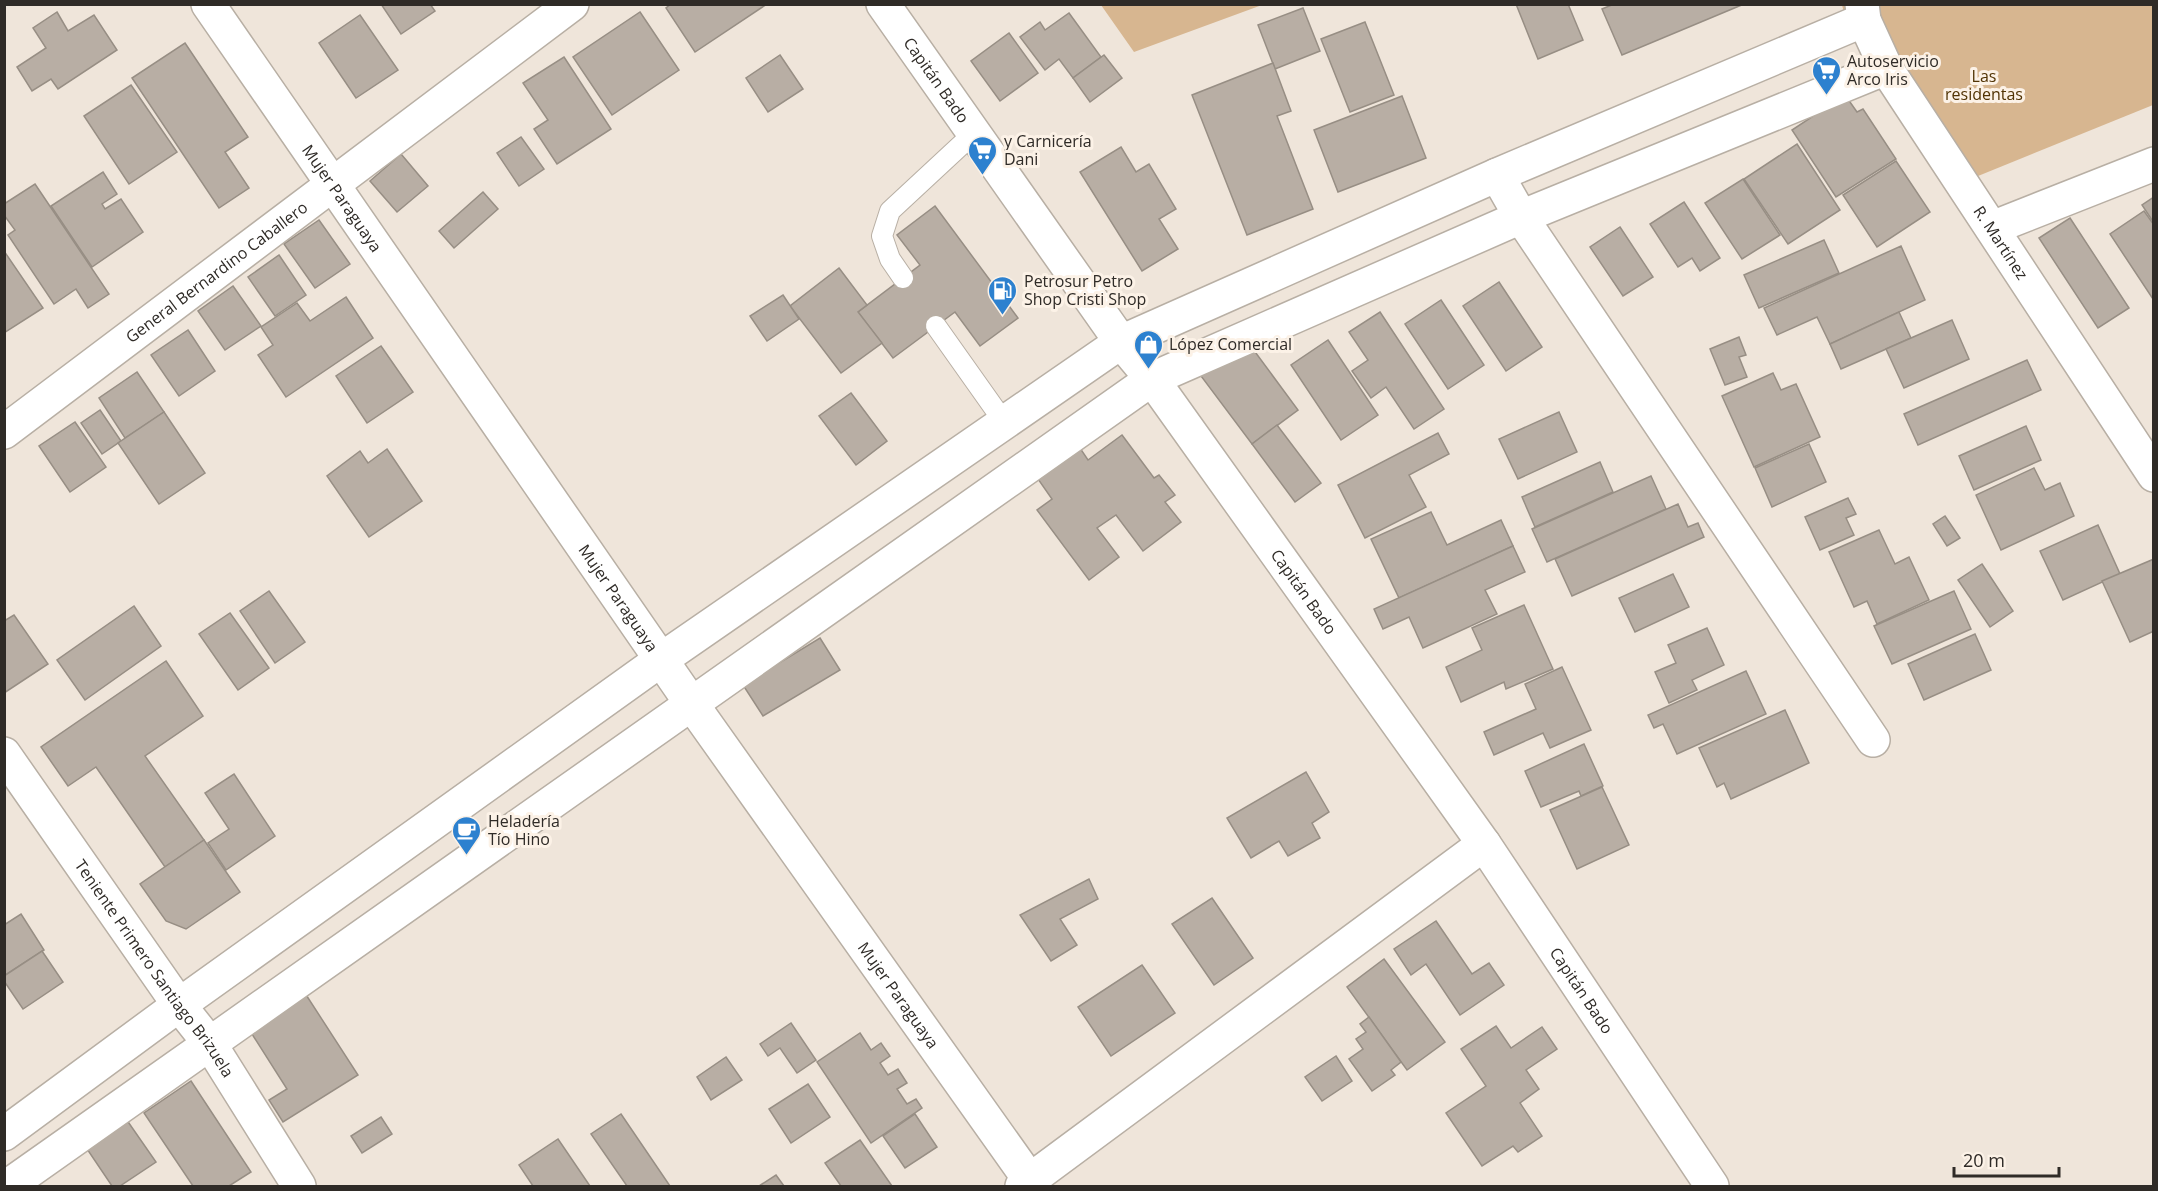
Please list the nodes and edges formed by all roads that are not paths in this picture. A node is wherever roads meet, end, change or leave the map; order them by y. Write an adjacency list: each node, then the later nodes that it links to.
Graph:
1 (208, 4): 9 (street, Mujer Paraguaya)
2 (572, 4): 9 (street, General Bernardino Caballero)
3 (883, 4): 6 (street, Capitán Bado)
4 (1863, 12): 5 (street, R. Martínez); 8 (street)
5 (1886, 68): 10 (street); 11 (street, R. Martínez)
6 (974, 133): 12 (lane); 14 (street, Capitán Bado)
7 (2154, 164): 11 (street)
8 (1497, 175): 10 (street); 14 (street)
9 (333, 185): 17 (street, General Bernardino Caballero); 19 (street, Mujer Paraguaya)
10 (1521, 217): 15 (street); 21 (street)
11 (1992, 228): 18 (street, R. Martínez)
12 (903, 278)
13 (936, 326): 16 (lane)
14 (1121, 342): 15 (street, Capitán Bado); 16 (street)
15 (1152, 379): 20 (street); 23 (street, Capitán Bado)
16 (1004, 422): 19 (street)
17 (4, 432)
18 (2154, 475)
19 (662, 659): 20 (street, Mujer Paraguaya); 24 (street)
20 (691, 703): 25 (street); 27 (street, Mujer Paraguaya)
21 (1873, 740)
22 (4, 754): 24 (street, Teniente Primero Santiago Brizuela)
23 (1484, 844): 27 (street); 30 (street, Capitán Bado)
24 (179, 1005): 25 (street, Teniente Primero Santiago Brizuela); 26 (street)
25 (210, 1044): 28 (street); 29 (street, Teniente Primero Santiago Brizuela)
26 (4, 1134)
27 (1029, 1184)
28 (9, 1186)
29 (299, 1186)
30 (1712, 1186)

